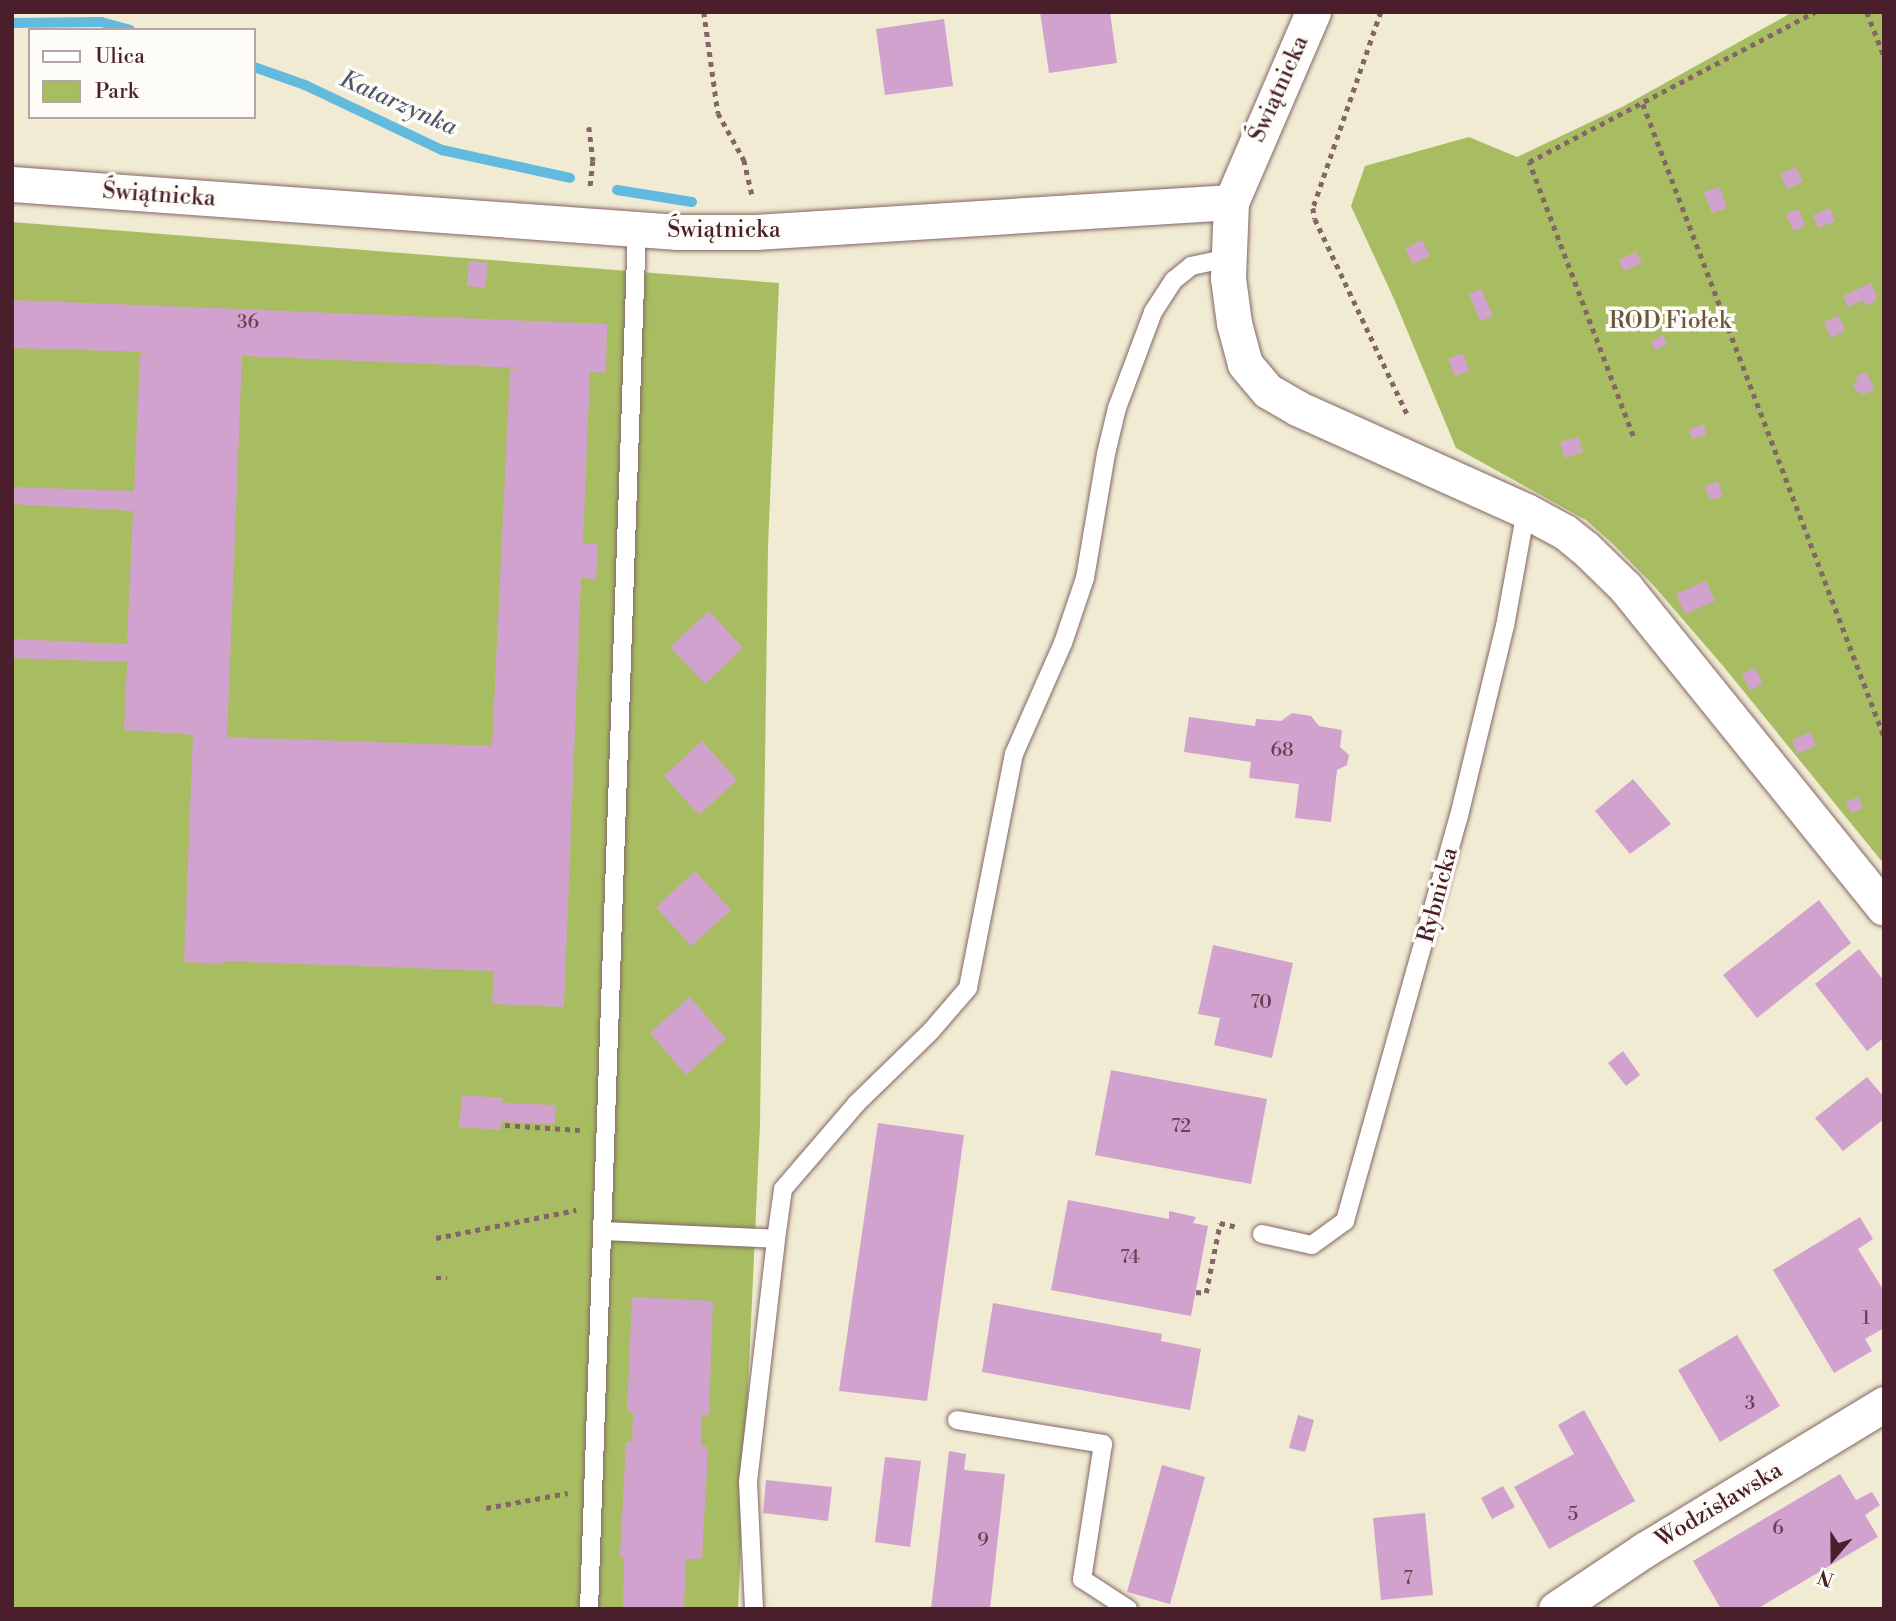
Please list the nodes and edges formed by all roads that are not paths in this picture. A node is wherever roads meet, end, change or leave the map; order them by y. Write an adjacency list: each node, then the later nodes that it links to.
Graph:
1 (1313, 12): 3 (street, Świątnicka)
2 (12, 184): 4 (street, Świątnicka)
3 (1231, 202): 4 (street, Świątnicka); 5 (street)
4 (638, 229): 8 (lane)
5 (1229, 258): 6 (street); 10 (lane)
6 (1526, 511): 7 (street); 9 (lane, Rybnicka)
7 (1884, 908)
8 (603, 1231): 10 (lane); 13 (lane)
9 (1262, 1234)
10 (776, 1239): 14 (lane)
11 (1884, 1405): 16 (street, Wodzisławska)
12 (957, 1420): 15 (lane)
13 (589, 1609)
14 (754, 1609)
15 (1128, 1609)
16 (1556, 1609)

